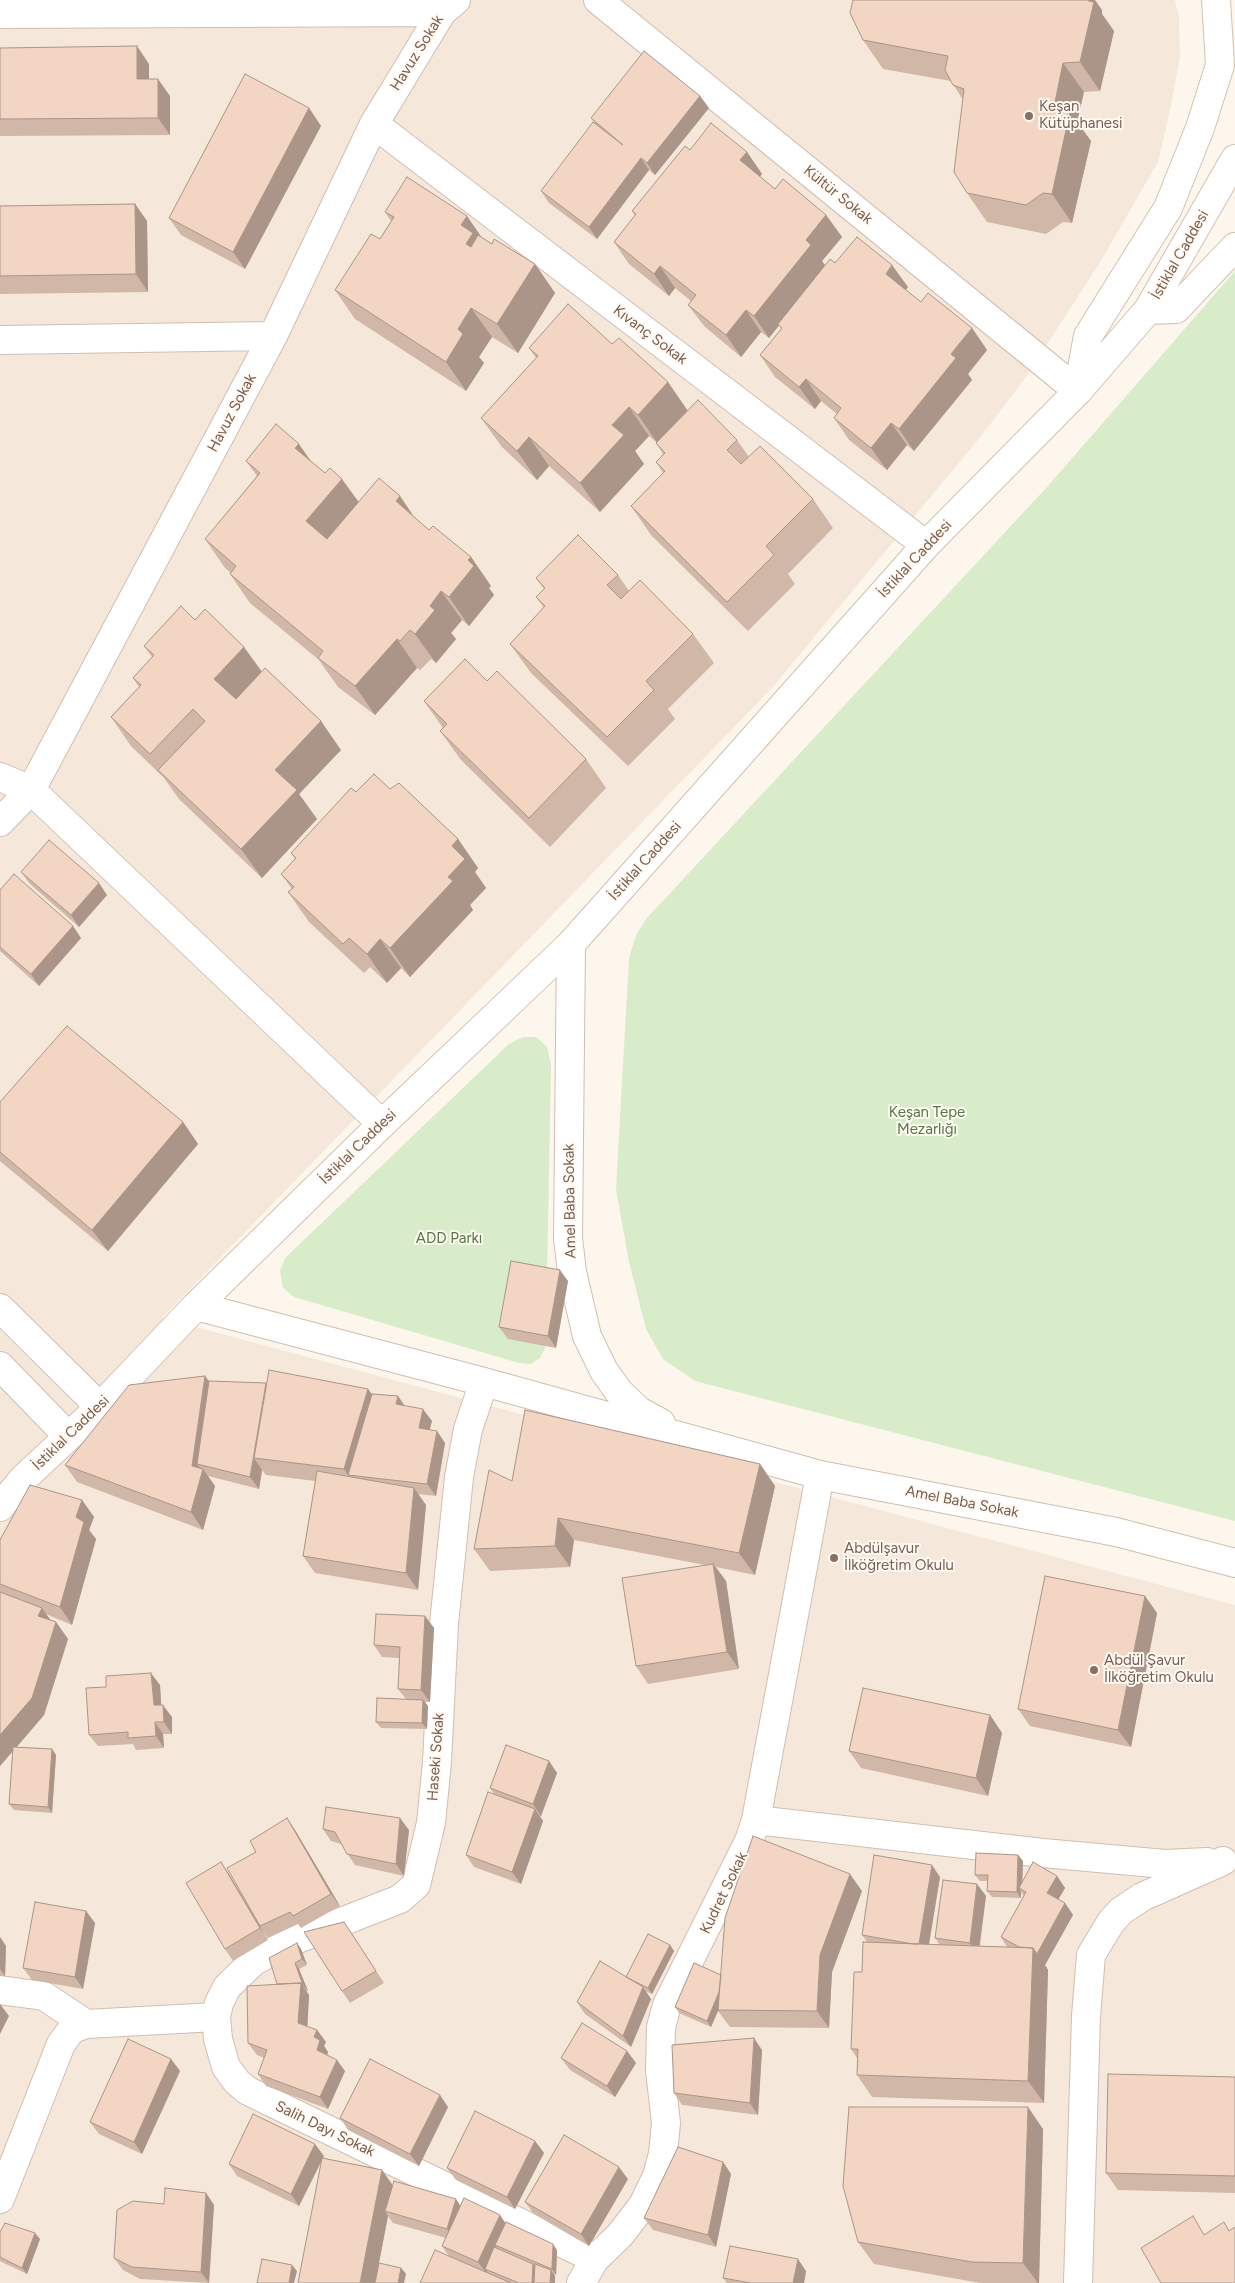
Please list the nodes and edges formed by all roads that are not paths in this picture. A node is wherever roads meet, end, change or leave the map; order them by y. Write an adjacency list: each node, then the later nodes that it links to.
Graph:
1 (598, 0): 13 (street, Kültür Sokak)
2 (1216, 0): 7 (street)
3 (449, 6): 4 (street); 6 (street, Havuz Sokak)
4 (0, 14)
5 (1235, 67): 7 (street)
6 (374, 124): 11 (street, Havuz Sokak); 14 (street, Kıvanç Sokak)
7 (1200, 128): 13 (street)
8 (1234, 162): 10 (street, İstiklal Caddesi)
9 (1235, 246): 10 (street)
10 (1148, 310): 13 (street, İstiklal Caddesi)
11 (273, 336): 12 (street); 16 (street, Havuz Sokak)
12 (0, 340)
13 (1078, 390): 14 (street, İstiklal Caddesi)
14 (926, 545): 18 (street, İstiklal Caddesi)
15 (0, 777): 16 (street)
16 (31, 790): 17 (street, Havuz Sokak); 19 (street)
17 (0, 822)
18 (571, 944): 19 (street, İstiklal Caddesi); 26 (street, Amel Baba Sokak)
19 (382, 1124): 20 (street, İstiklal Caddesi)
20 (196, 1306): 23 (street, Amel Baba Sokak); 24 (street, İstiklal Caddesi)
21 (0, 1308): 24 (street)
22 (0, 1366): 25 (street)
23 (484, 1382): 26 (street, Amel Baba Sokak); 33 (street, Haseki Sokak)
24 (100, 1407): 25 (street, İstiklal Caddesi)
25 (68, 1436): 28 (street, İstiklal Caddesi)
26 (690, 1439): 27 (street, Amel Baba Sokak)
27 (820, 1475): 29 (street, Amel Baba Sokak); 30 (street, Kudret Sokak)
28 (0, 1507)
29 (1235, 1563)
30 (756, 1820): 31 (street); 36 (street, Kudret Sokak)
31 (1229, 1860): 38 (street)
32 (0, 1990): 34 (street)
33 (216, 2017): 34 (street); 36 (street, Salih Dayı Sokak)
34 (86, 2024): 35 (street)
35 (0, 2199)
36 (594, 2259): 37 (street, Kudret Sokak)
37 (581, 2283)
38 (1078, 2283)

